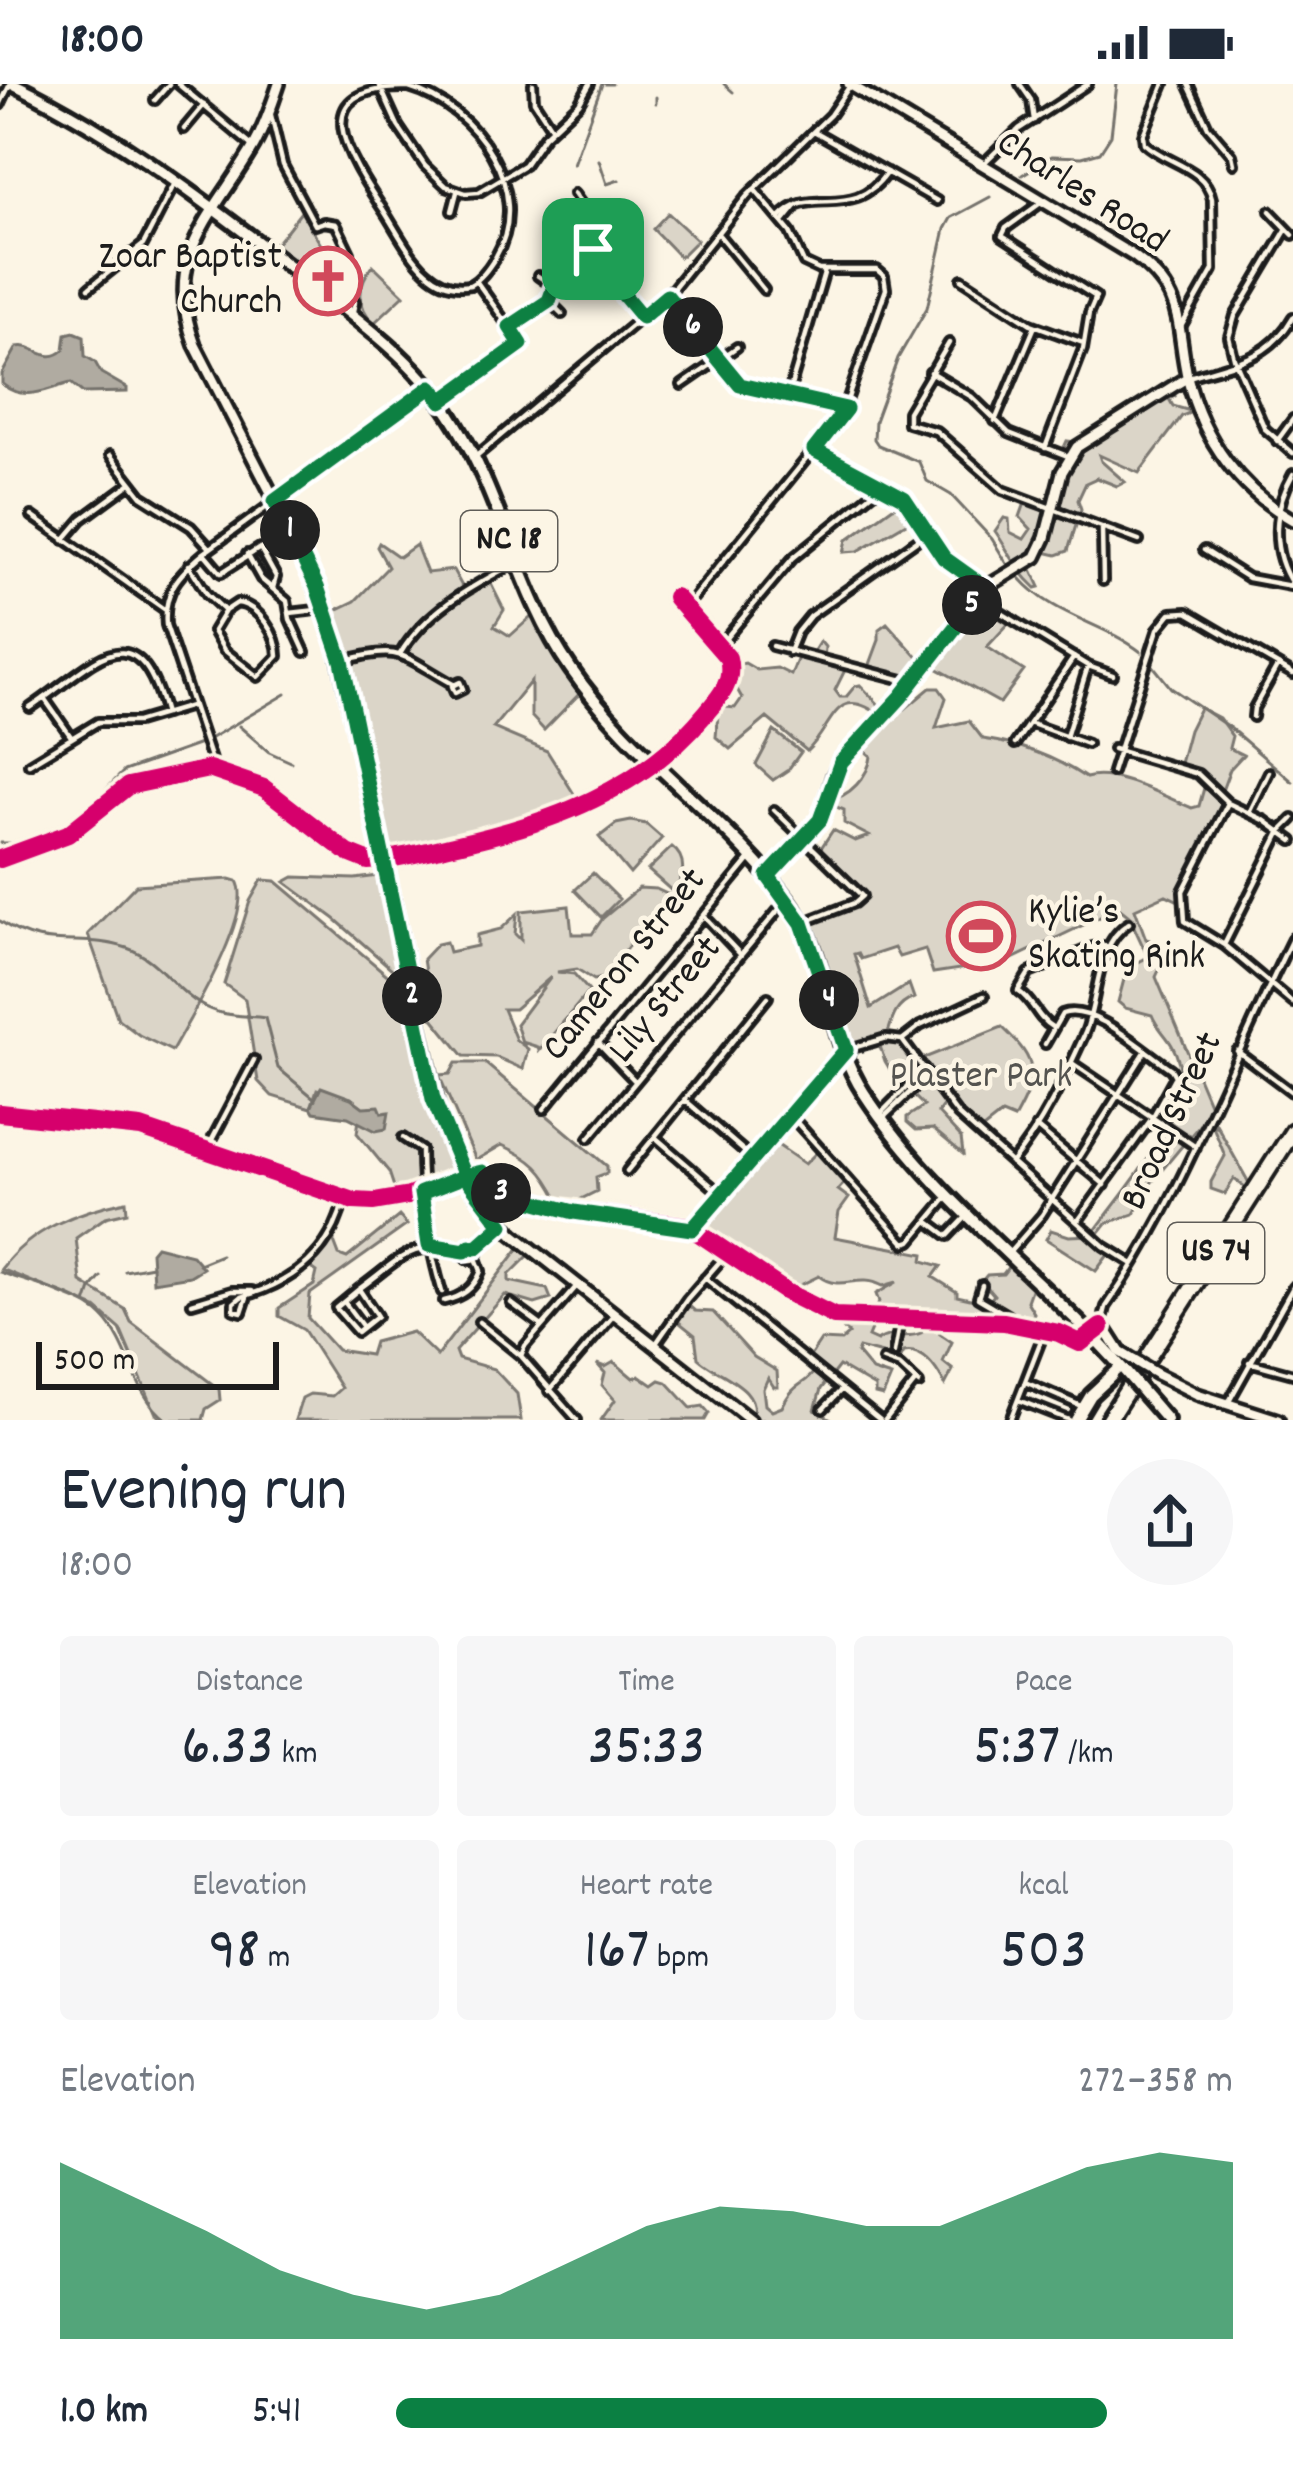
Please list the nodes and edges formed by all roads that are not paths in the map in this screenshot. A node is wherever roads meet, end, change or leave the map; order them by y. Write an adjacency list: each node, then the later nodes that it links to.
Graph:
1 (12, 84): 14 (street); 26 (main road, NC 18)
2 (169, 84): 13 (street)
3 (178, 84): 15 (street)
4 (279, 84): 16 (street)
5 (532, 84): 19 (street)
6 (590, 84): 19 (street)
7 (850, 84): 20 (street); 23 (street, Charles Road)
8 (1020, 84): 17 (street)
9 (1088, 84): 17 (street)
10 (1164, 84): 52 (street)
11 (1188, 84): 22 (street)
12 (380, 87): 25 (street); 28 (street); 42 (street)
13 (155, 100)
14 (0, 105)
15 (203, 105): 18 (street); 21 (street)
16 (270, 111): 21 (street); 49 (street)
17 (1034, 120): 23 (street)
18 (184, 129)
19 (552, 129): 25 (street)
20 (814, 131): 24 (street); 27 (street)
21 (253, 147): 32 (street)
22 (1234, 164)
23 (982, 165): 31 (street, Charles Road)
24 (887, 172): 30 (street); 35 (street)
25 (502, 179): 28 (street); 42 (street)
26 (176, 181): 32 (main road, NC 18); 44 (street)
27 (754, 189): 35 (street); 37 (street)
28 (457, 192): 33 (street)
29 (574, 194): 38 (street)
30 (937, 201)
31 (1042, 202): 52 (street, Charles Road); 56 (street)
32 (212, 206): 49 (main road, NC 18); 79 (street)
33 (452, 211)
34 (1270, 211): 36 (street)
35 (781, 220): 39 (street)
36 (1290, 232): 59 (street)
37 (718, 234): 45 (street); 46 (street)
38 (593, 249): 43 (street); 50 (street)
39 (825, 270): 64 (street); 66 (street)
40 (538, 276): 43 (street)
41 (962, 279): 53 (street)
42 (477, 282): 54 (street)
43 (554, 287): 47 (street)
44 (89, 288)
45 (764, 290)
46 (667, 296): 50 (street); 58 (street)
47 (549, 301): 48 (street); 54 (street)
48 (562, 314)
49 (351, 315): 63 (main road, NC 18)
50 (642, 317): 75 (street)
51 (1293, 317): 59 (street)
52 (1182, 325): 61 (street, Charles Road)
53 (1035, 326): 56 (street); 68 (street)
54 (510, 327): 65 (street)
55 (949, 343): 60 (street)
56 (1085, 344): 70 (street)
57 (737, 347): 58 (street)
58 (717, 360): 62 (street); 64 (street)
59 (1236, 363): 61 (street); 69 (street)
60 (930, 372): 68 (street); 80 (street)
61 (1187, 377): 74 (street); 81 (street, Charles Road)
62 (682, 385)
63 (431, 387): 65 (main road, NC 18); 79 (street)
64 (788, 396): 66 (street)
65 (442, 401): 75 (main road, NC 18)
66 (846, 409): 71 (street)
67 (1293, 419): 69 (street)
68 (995, 421): 70 (street)
69 (1277, 441): 72 (street)
70 (1045, 448): 74 (street)
71 (814, 450): 78 (street); 99 (street)
72 (1293, 453)
73 (110, 455): 77 (street)
74 (1070, 457): 80 (street)
75 (474, 458): 91 (main road, NC 18)
76 (1293, 474): 81 (street)
77 (131, 483): 86 (street); 89 (street)
78 (881, 486): 85 (street); 104 (street)
79 (275, 501): 89 (street); 101 (street)
80 (1052, 510): 84 (street); 96 (street)
81 (1280, 512): 83 (street, Charles Road); 94 (street)
82 (32, 516): 86 (street)
83 (1293, 520)
84 (1102, 529): 87 (street); 93 (street)
85 (926, 533): 96 (street); 107 (street)
86 (64, 540): 100 (street)
87 (1138, 541)
88 (1204, 550): 94 (street)
89 (207, 551): 90 (street); 92 (street)
90 (247, 554): 95 (street); 95 (street)
91 (518, 562): 108 (street); 128 (main road, NC 18)
92 (189, 566): 100 (street); 102 (street)
93 (1103, 581)
94 (1293, 585)
95 (273, 588): 103 (street)
96 (986, 588): 98 (street)
97 (675, 597): 99 (street)
98 (977, 598): 109 (street); 115 (street)
99 (685, 608): 104 (street)
100 (165, 609): 118 (street)
101 (326, 609): 103 (street); 110 (street)
102 (225, 611): 102 (street)
103 (290, 613): 106 (street)
104 (720, 645): 128 (street)
105 (772, 646): 107 (street)
106 (305, 652)
107 (790, 652): 115 (street)
108 (400, 654): 110 (street); 116 (street)
109 (1074, 657): 112 (street); 122 (street)
110 (342, 661): 142 (street)
111 (1278, 665): 113 (street); 121 (street); 127 (street)
112 (1088, 666): 114 (street); 123 (street)
113 (1293, 674)
114 (1113, 675)
115 (913, 682): 138 (street)
116 (453, 684)
117 (44, 698): 119 (street); 120 (street); 124 (street)
118 (191, 706): 120 (street); 130 (street)
119 (30, 708)
120 (165, 714): 124 (street)
121 (1253, 717)
122 (1029, 723): 123 (street); 125 (street)
123 (1066, 737): 126 (street)
124 (72, 739): 129 (street)
125 (1015, 744)
126 (1087, 744)
127 (1117, 749): 131 (street); 133 (street)
128 (654, 759): 140 (main road, NC 18); 142 (street)
129 (29, 764)
130 (214, 770): 141 (street); 142 (street)
131 (1112, 772)
132 (1269, 772): 135 (street)
133 (1228, 803): 135 (street); 149 (street)
134 (774, 810): 138 (street)
135 (1249, 813): 137 (street)
136 (1293, 819): 137 (street)
137 (1281, 831): 139 (street); 149 (street)
138 (805, 841): 143 (street); 146 (street)
139 (1293, 841)
140 (751, 857): 143 (main road, NC 18); 145 (street, Cameron Street)
141 (0, 859)
142 (383, 860): 188 (street)
143 (768, 876): 144 (main road, NC 18)
144 (787, 899): 146 (main road, NC 18); 151 (street, Lily Street)
145 (703, 915): 151 (street); 159 (street, Cameron Street)
146 (802, 923): 161 (main road, NC 18)
147 (1129, 923): 150 (street)
148 (1293, 937): 152 (street, Broad Street)
149 (1224, 945): 152 (street)
150 (1108, 946): 156 (street); 157 (street)
151 (740, 954): 167 (street, Lily Street)
152 (1270, 983): 155 (street); 162 (street, Broad Street)
153 (984, 996): 158 (street)
154 (768, 997): 170 (street)
155 (1293, 1004)
156 (1091, 1015): 157 (street); 163 (street); 165 (street)
157 (1052, 1027): 160 (street)
158 (902, 1040): 161 (street); 166 (street)
159 (598, 1042): 167 (street); 171 (street, Cameron Street)
160 (1045, 1044)
161 (846, 1050): 173 (street); 174 (main road, NC 18)
162 (1237, 1051): 168 (street); 182 (street, Broad Street)
163 (1145, 1052): 169 (street); 175 (street)
164 (254, 1060): 183 (street)
165 (1070, 1062): 169 (street); 176 (street)
166 (926, 1073): 174 (street); 186 (street)
167 (635, 1081): 180 (street, Lily Street)
168 (1293, 1093)
169 (1116, 1094): 175 (street); 185 (street)
170 (685, 1100): 178 (street); 184 (street)
171 (544, 1109)
172 (0, 1113): 183 (street)
173 (790, 1115): 184 (street); 196 (street)
174 (881, 1116): 192 (main road, NC 18)
175 (1152, 1118): 182 (street); 189 (street)
176 (1036, 1127): 185 (street); 186 (street)
177 (1293, 1131): 230 (highway, US 74)
178 (655, 1137): 187 (street); 191 (street)
179 (403, 1138): 190 (street)
180 (589, 1138)
181 (1293, 1146): 230 (highway, US 74)
182 (1196, 1147): 206 (street, Broad Street)
183 (206, 1151): 194 (street)
184 (752, 1158): 191 (street)
185 (1076, 1158): 189 (street); 193 (street)
186 (1010, 1163): 193 (street)
187 (627, 1171)
188 (465, 1176): 190 (street); 198 (street); 199 (street)
189 (1106, 1185): 197 (street)
190 (421, 1193): 194 (street); 200 (street)
191 (721, 1194): 199 (street)
192 (950, 1195): 195 (main road, NC 18); 196 (street)
193 (1052, 1198): 197 (street); 204 (street)
194 (344, 1199): 212 (street)
195 (969, 1215): 196 (street); 204 (main road, NC 18)
196 (928, 1220)
197 (1077, 1222): 206 (street)
198 (502, 1225): 201 (street); 209 (street)
199 (692, 1229): 203 (street)
200 (429, 1245): 202 (street); 211 (street); 213 (street)
201 (476, 1248): 202 (street); 205 (street)
202 (465, 1251): 205 (street)
203 (728, 1251): 207 (street); 219 (street)
204 (1009, 1253): 224 (main road, NC 18)
205 (476, 1258): 215 (street)
206 (1133, 1264): 224 (street, Broad Street)
207 (705, 1278): 225 (street); 233 (street)
208 (982, 1285): 221 (street)
209 (576, 1287): 218 (street); 222 (street)
210 (1293, 1287): 229 (street)
211 (359, 1289): 211 (street)
212 (257, 1291): 214 (street); 216 (street)
213 (442, 1292)
214 (247, 1297)
215 (444, 1300)
216 (191, 1303)
217 (511, 1304): 222 (street)
218 (613, 1316): 225 (street); 234 (street)
219 (900, 1319): 221 (street); 226 (street)
220 (478, 1322): 227 (street)
221 (1022, 1324): 223 (street)
222 (542, 1326): 227 (street)
223 (1046, 1330): 224 (street); 232 (street)
224 (1096, 1331): 230 (main road, NC 18)
225 (654, 1347): 241 (street)
226 (894, 1353)
227 (521, 1356): 234 (street)
228 (883, 1360): 242 (street)
229 (1249, 1362): 231 (street); 236 (street)
230 (1136, 1371): 236 (street); 237 (main road); 239 (main road, NC 18, bridge); 245 (highway, US 74); 246 (highway, US 74)
231 (1293, 1374)
232 (1025, 1382): 235 (street); 237 (street)
233 (842, 1389): 238 (street); 242 (street)
234 (549, 1391): 240 (street)
235 (1018, 1400): 243 (street); 244 (street)
236 (1227, 1405): 247 (street)
237 (1082, 1407): 244 (main road)
238 (823, 1409)
239 (1165, 1419)
240 (577, 1420)
241 (750, 1420)
242 (883, 1420)
243 (1010, 1420)
244 (1073, 1420)
245 (1108, 1420)
246 (1118, 1420)
247 (1278, 1420)

